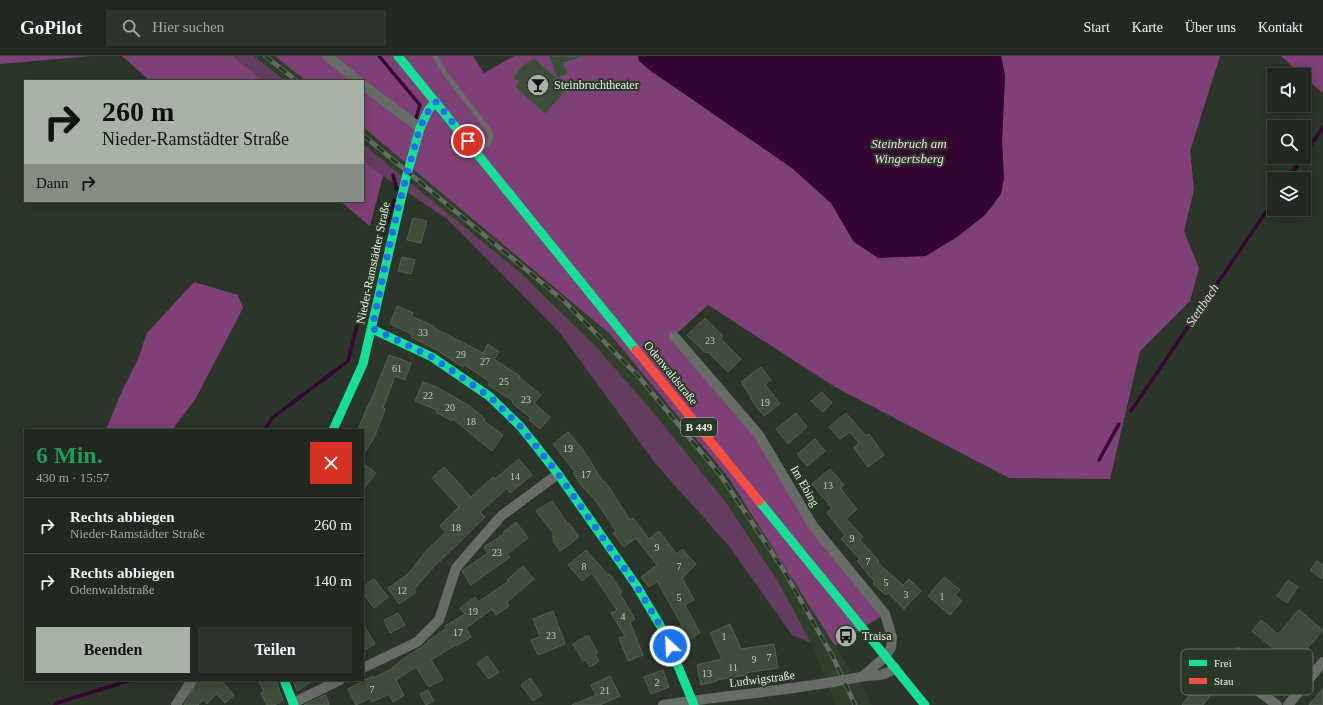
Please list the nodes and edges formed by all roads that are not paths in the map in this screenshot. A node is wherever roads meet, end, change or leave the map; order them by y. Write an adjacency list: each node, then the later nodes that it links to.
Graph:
1 (327, 56): 4 (street)
2 (398, 56): 6 (street, Odenwaldstraße / B 449)
3 (435, 56): 8 (lane)
4 (357, 80)
5 (364, 86): 7 (street)
6 (436, 102): 7 (street, Nieder-Ramstädter Straße); 8 (street, Odenwaldstraße / B 449)
7 (420, 128): 9 (street, Nieder-Ramstädter Straße)
8 (477, 152): 13 (street, Odenwaldstraße / B 449)
9 (372, 328): 11 (street, Nieder-Ramstädter Straße); 12 (street)
10 (674, 336): 13 (street, Im Ebing)
11 (334, 429)
12 (558, 474): 15 (street); 24 (street)
13 (886, 656): 16 (street, Odenwaldstraße / B 449); 18 (street)
14 (1323, 662): 17 (street)
15 (364, 668)
16 (895, 668): 18 (street, Ludwigstraße); 28 (street, Odenwaldstraße / B 449)
17 (1313, 674)
18 (863, 676): 24 (street, Ludwigstraße)
19 (191, 681): 26 (street)
20 (284, 681): 25 (street)
21 (338, 681): 25 (street)
22 (1264, 695): 29 (street)
23 (1296, 695): 30 (street)
24 (693, 703): 27 (street, Ludwigstraße)
25 (294, 704)
26 (176, 705)
27 (663, 705)
28 (925, 705)
29 (1278, 705)
30 (1288, 705)

